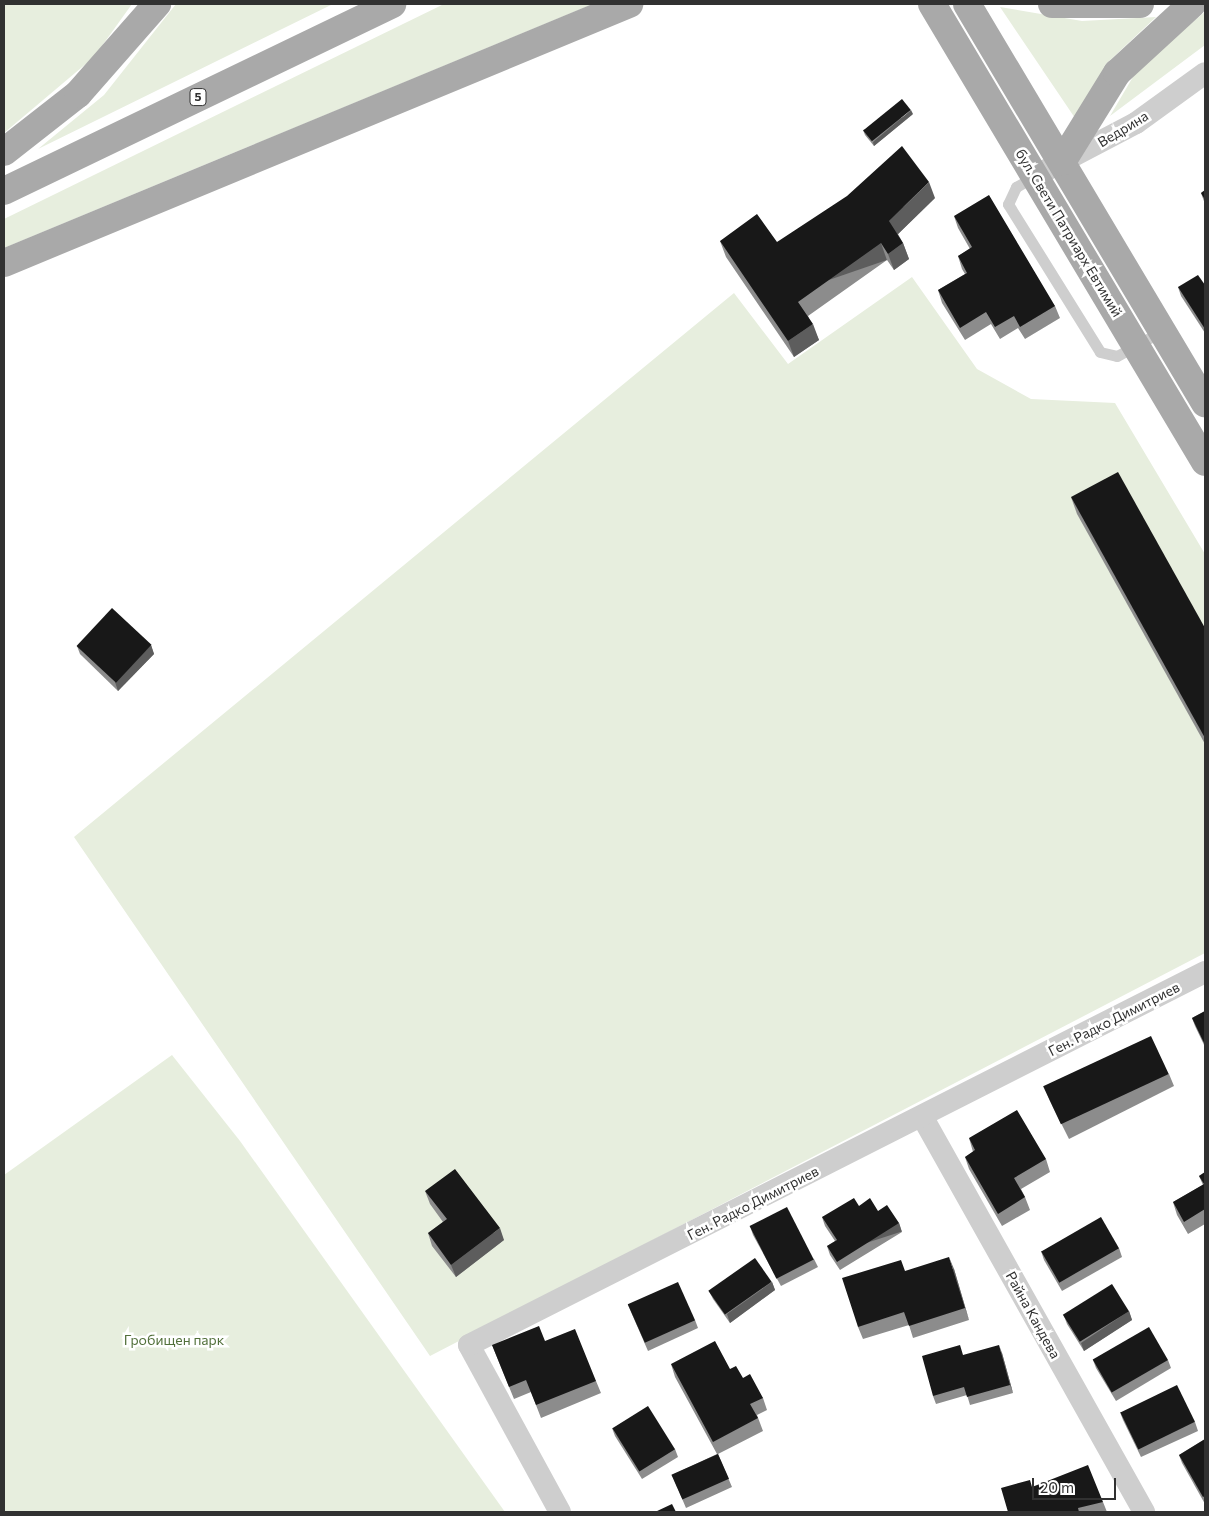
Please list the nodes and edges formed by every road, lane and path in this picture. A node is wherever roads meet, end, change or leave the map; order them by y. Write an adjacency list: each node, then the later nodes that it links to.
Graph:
1 (157, 4): 10 (main road)
2 (392, 4): 13 (main road, 5)
3 (629, 4): 14 (main road)
4 (932, 4): 12 (main road, бул. Свети Патриарх Евтимий)
5 (967, 4): 11 (main road)
6 (1052, 4): 7 (main road)
7 (1140, 4)
8 (1192, 4): 11 (main road)
9 (1205, 73): 11 (street, Ведрина)
10 (4, 152)
11 (1062, 162): 12 (street, Ведрина); 15 (main road)
12 (1035, 176): 16 (main road, бул. Свети Патриарх Евтимий); 16 (lane)
13 (4, 191)
14 (4, 263)
15 (1162, 331): 16 (lane); 17 (main road)
16 (1137, 347): 18 (main road, бул. Свети Патриарх Евтимий)
17 (1205, 404)
18 (1205, 462)
19 (1205, 972): 20 (street, Ген. Радко Димитриев)
20 (923, 1118): 21 (street, Ген. Радко Димитриев); 22 (street, Райна Кандева)
21 (560, 1512)
22 (1144, 1512)

